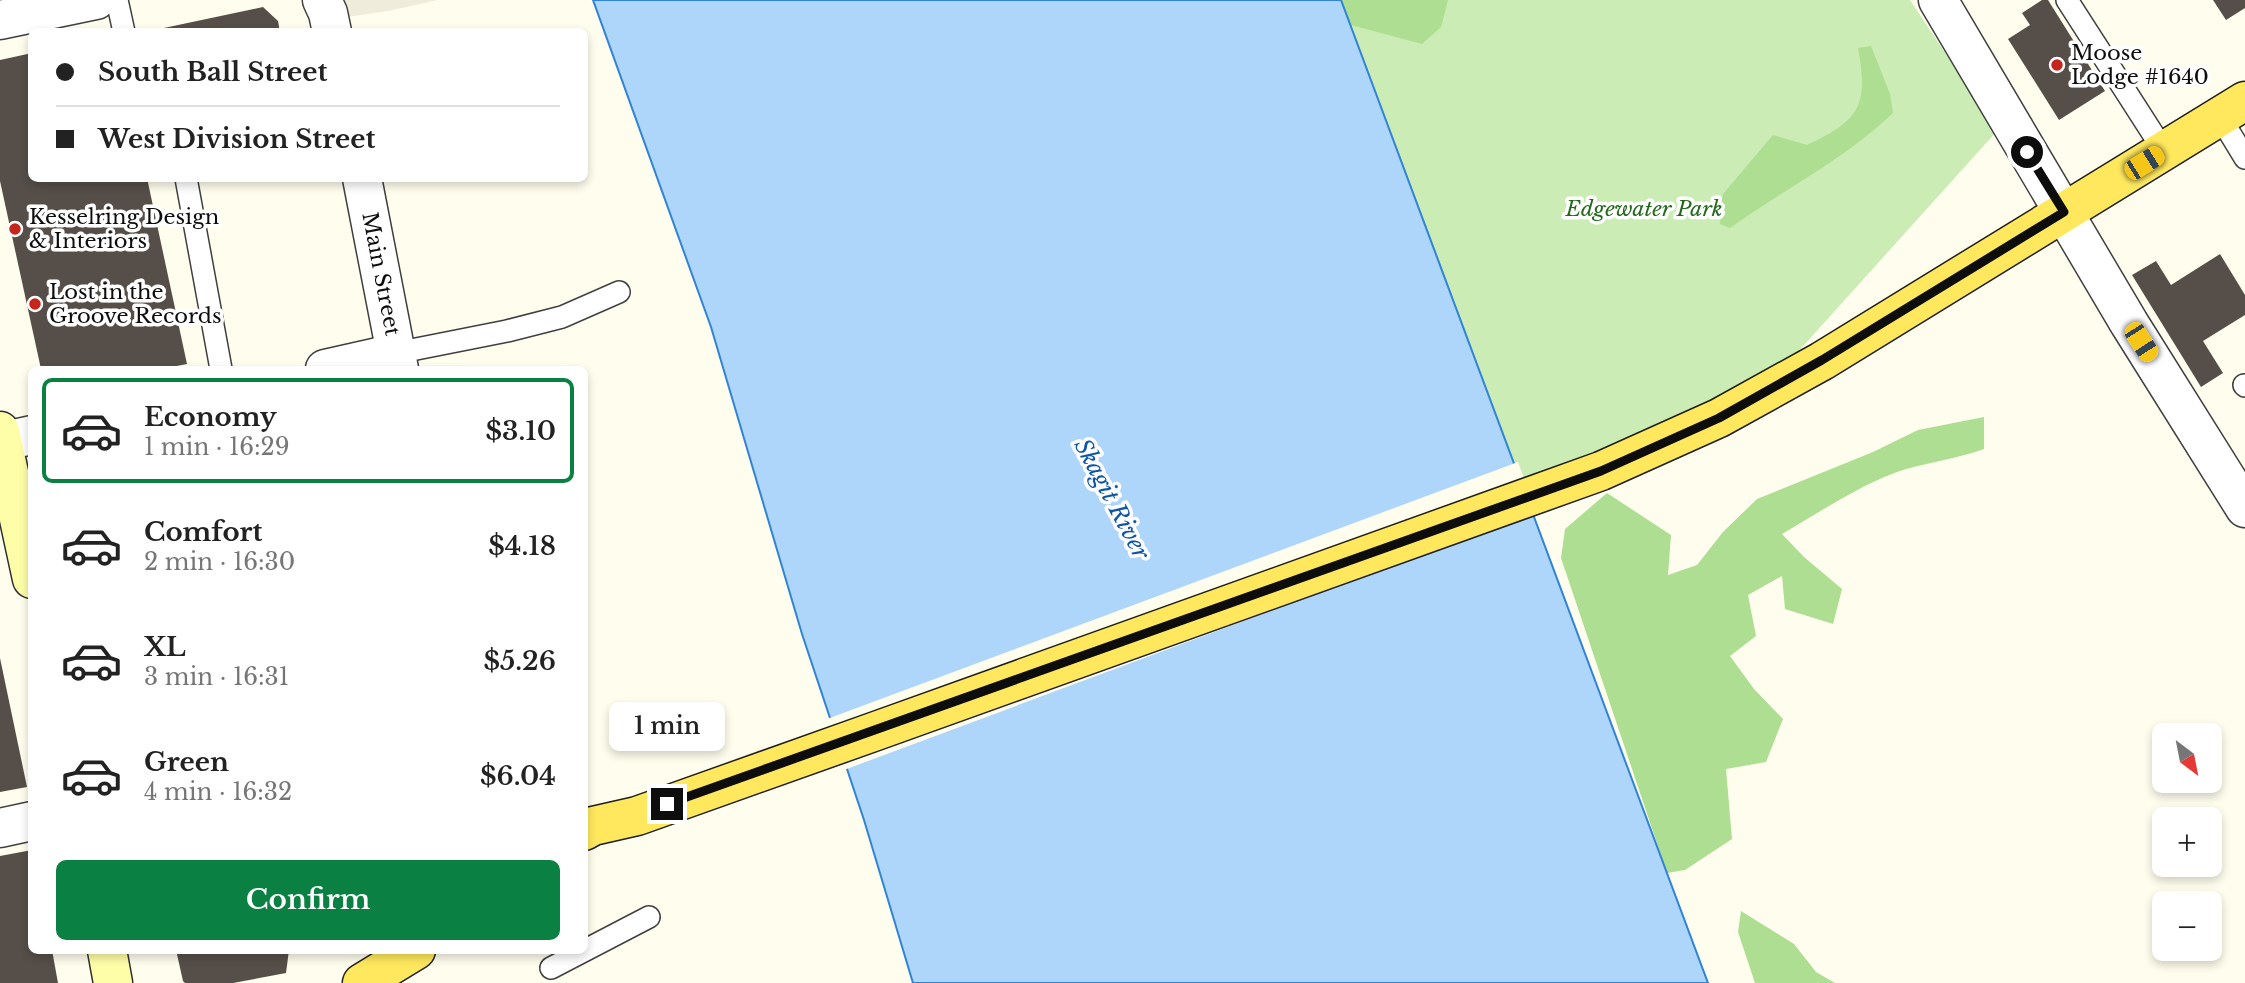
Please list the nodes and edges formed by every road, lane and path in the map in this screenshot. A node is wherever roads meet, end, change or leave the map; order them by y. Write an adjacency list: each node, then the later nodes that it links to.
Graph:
1 (96, 0): 6 (street)
2 (117, 0): 7 (lane)
3 (322, 0): 8 (street)
4 (1938, 0): 14 (street)
5 (2067, 0): 10 (lane)
6 (0, 20)
7 (123, 28)
8 (331, 28)
9 (2233, 109): 10 (main road); 11 (lane)
10 (2164, 151): 14 (main road)
11 (2245, 158)
12 (187, 182): 17 (lane)
13 (363, 182): 16 (street, Main Street)
14 (2064, 212): 20 (street); 22 (main road)
15 (619, 292): 16 (lane)
16 (397, 361): 18 (street)
17 (219, 366)
18 (352, 366)
19 (8, 437): 21 (street)
20 (2245, 508)
21 (28, 555)
22 (652, 810): 25 (main road); 26 (main road)
23 (28, 822): 24 (street)
24 (0, 828)
25 (588, 829)
26 (588, 855)
27 (649, 917): 28 (lane)
28 (588, 949)
29 (108, 954): 33 (street)
30 (409, 954): 34 (main road)
31 (578, 954): 32 (lane)
32 (551, 968)
33 (113, 983)
34 (362, 983)

